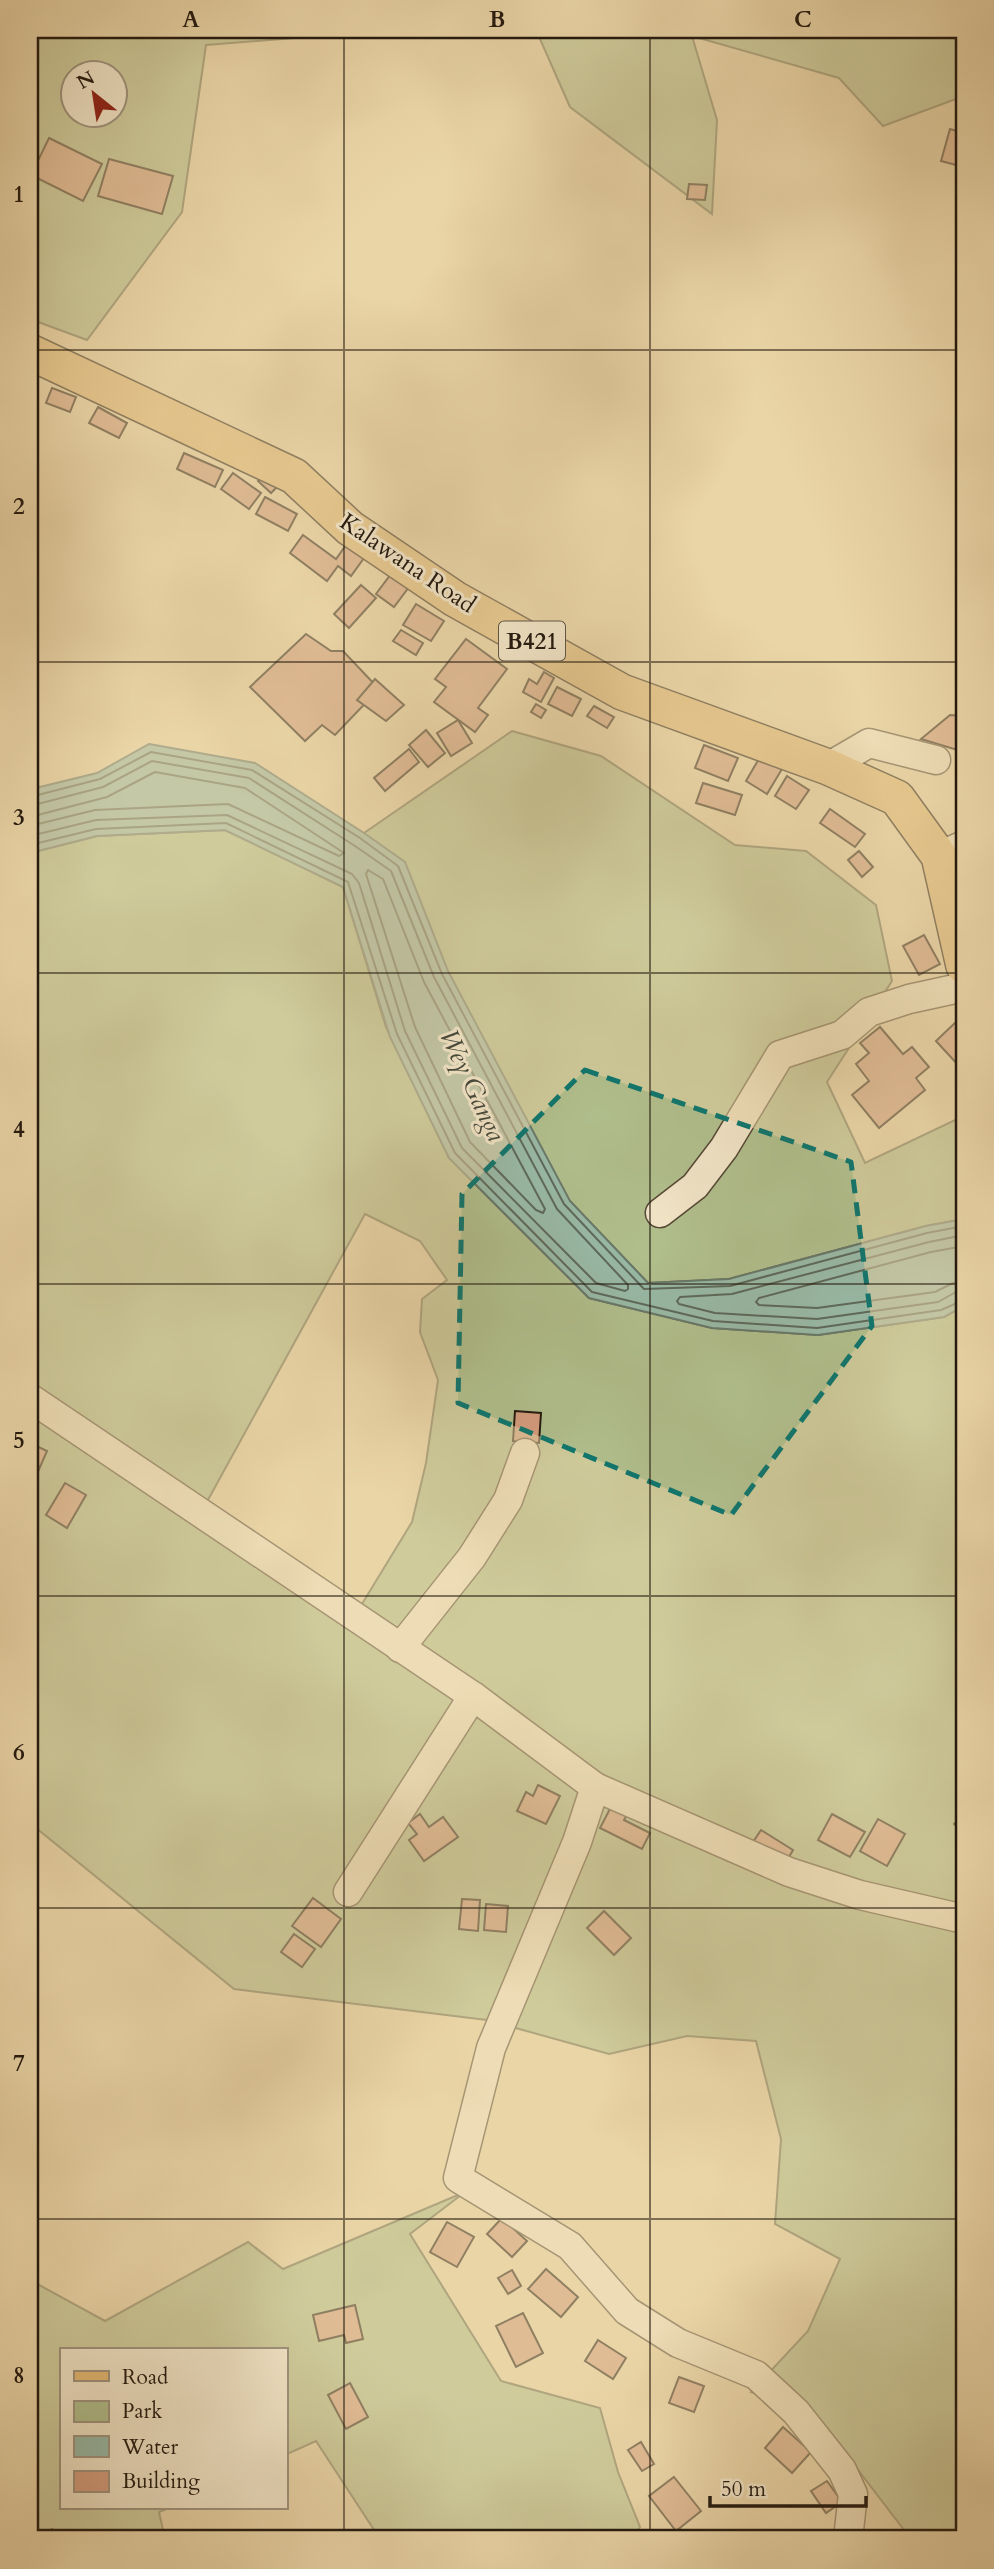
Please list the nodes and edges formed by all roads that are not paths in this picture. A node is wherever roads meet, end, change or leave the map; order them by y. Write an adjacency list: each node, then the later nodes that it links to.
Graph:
1 (30, 352): 3 (main road, Kalawana Road / B421)
2 (936, 760): 3 (street)
3 (828, 767): 4 (main road, Kalawana Road / B421)
4 (952, 851): 5 (main road, Kalawana Road / B421)
5 (964, 966)
6 (964, 987): 7 (street)
7 (660, 1213)
8 (30, 1398): 10 (street)
9 (525, 1453): 10 (street)
10 (400, 1647): 11 (street)
11 (473, 1696): 12 (street); 13 (street)
12 (595, 1787): 14 (street); 15 (street)
13 (348, 1892)
14 (964, 1919)
15 (848, 2539)

